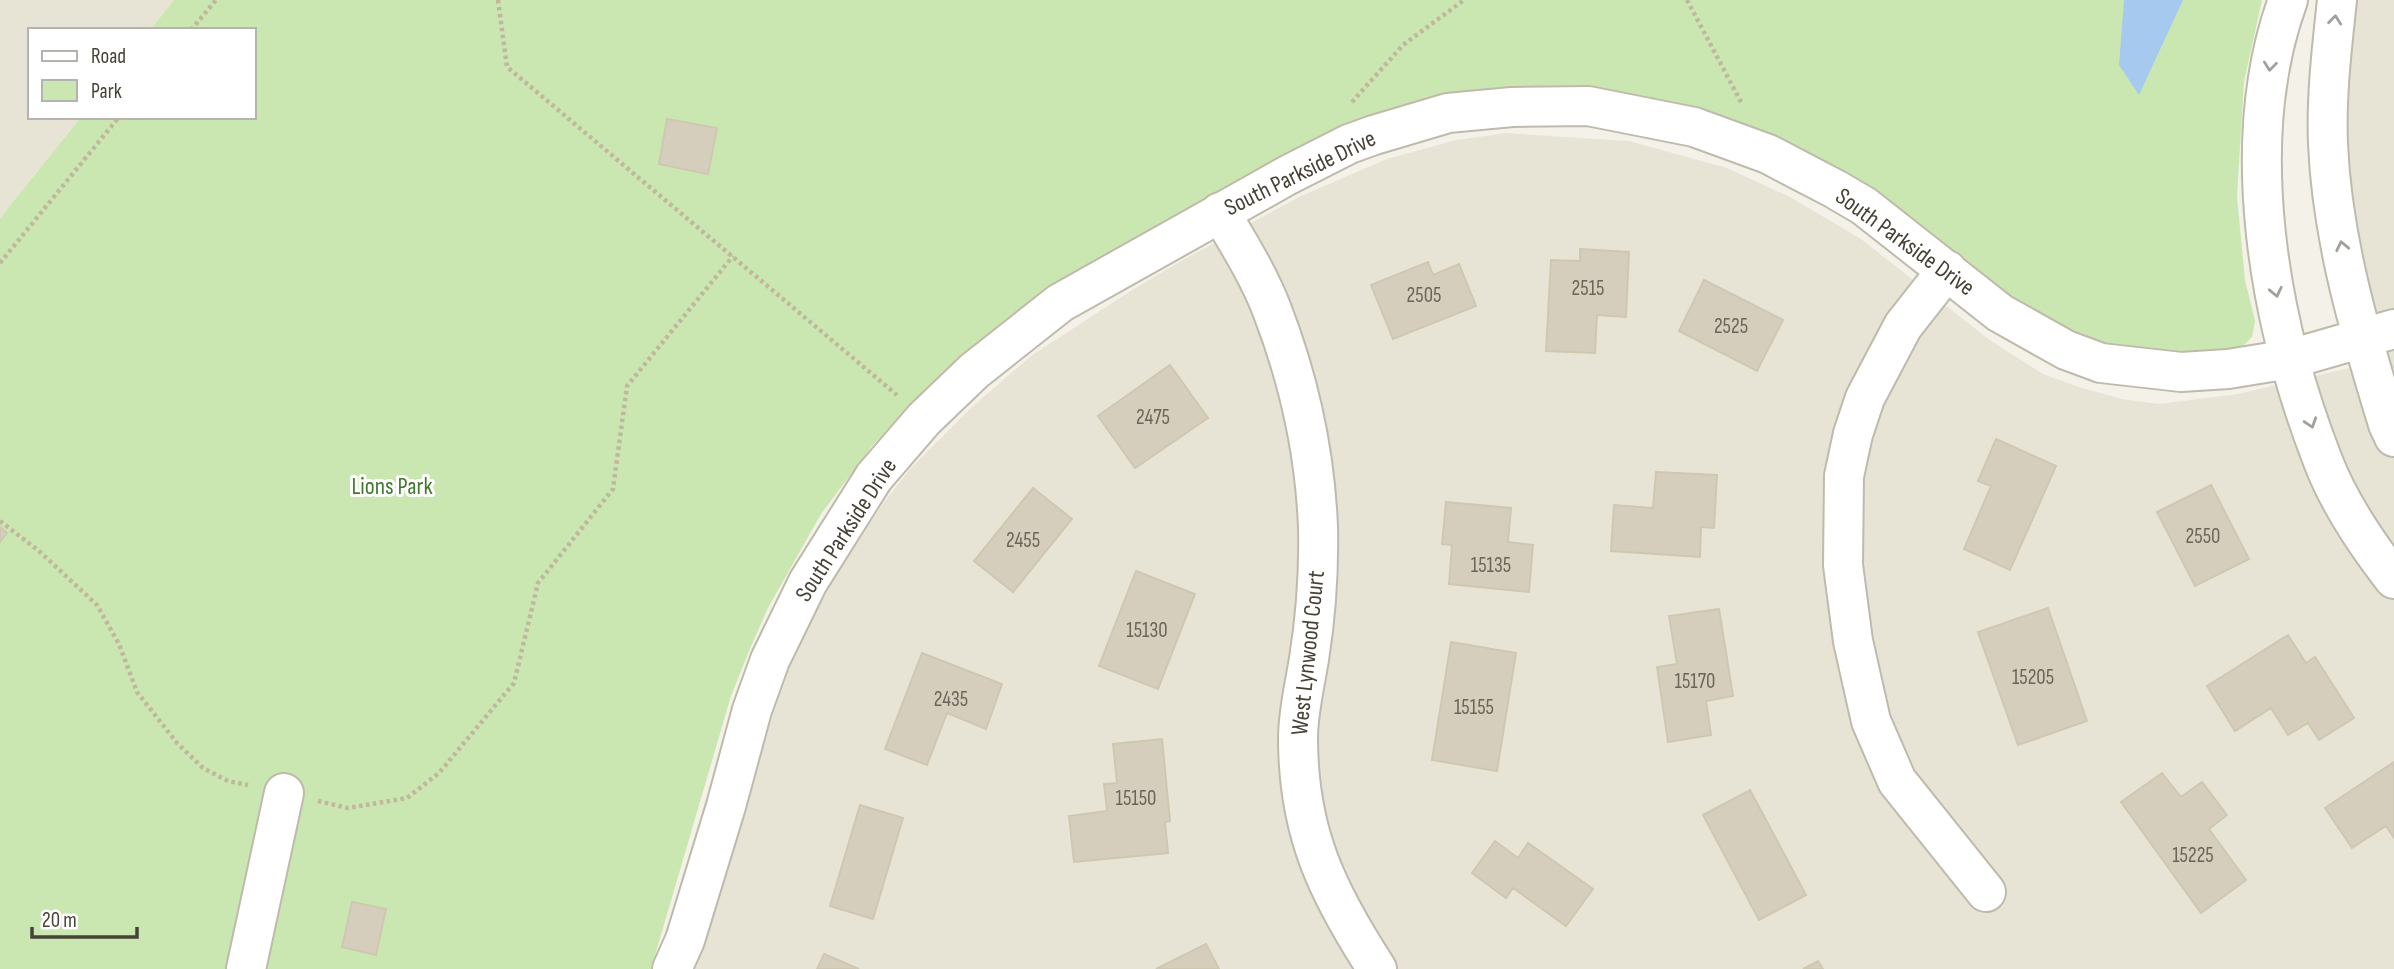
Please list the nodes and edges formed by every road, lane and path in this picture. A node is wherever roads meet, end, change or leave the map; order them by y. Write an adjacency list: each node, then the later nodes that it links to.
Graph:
1 (216, 0): 7 (path)
2 (498, 0): 12 (path)
3 (1464, 0): 9 (path)
4 (1687, 0): 10 (path)
5 (2288, 0): 16 (street, one-way to 16)
6 (2337, 0): 15 (street, one-way to 6)
7 (193, 28)
8 (117, 119): 13 (path)
9 (1349, 144): 10 (street, South Parkside Drive); 11 (street, South Parkside Drive)
10 (1768, 154): 14 (street, South Parkside Drive)
11 (1220, 212): 17 (street, South Parkside Drive); 25 (street, West Lynwood Court)
12 (733, 256): 17 (path); 21 (path)
13 (0, 263)
14 (1947, 270): 16 (street, South Parkside Drive); 22 (street)
15 (2377, 333): 16 (street, South Parkside Drive); 18 (street)
16 (2290, 359): 20 (street, one-way to 20)
17 (925, 419): 24 (street, South Parkside Drive)
18 (2394, 437)
19 (0, 521): 21 (path)
20 (2394, 579)
21 (284, 793): 23 (street)
22 (1986, 892)
23 (246, 969)
24 (672, 969)
25 (1377, 969)

